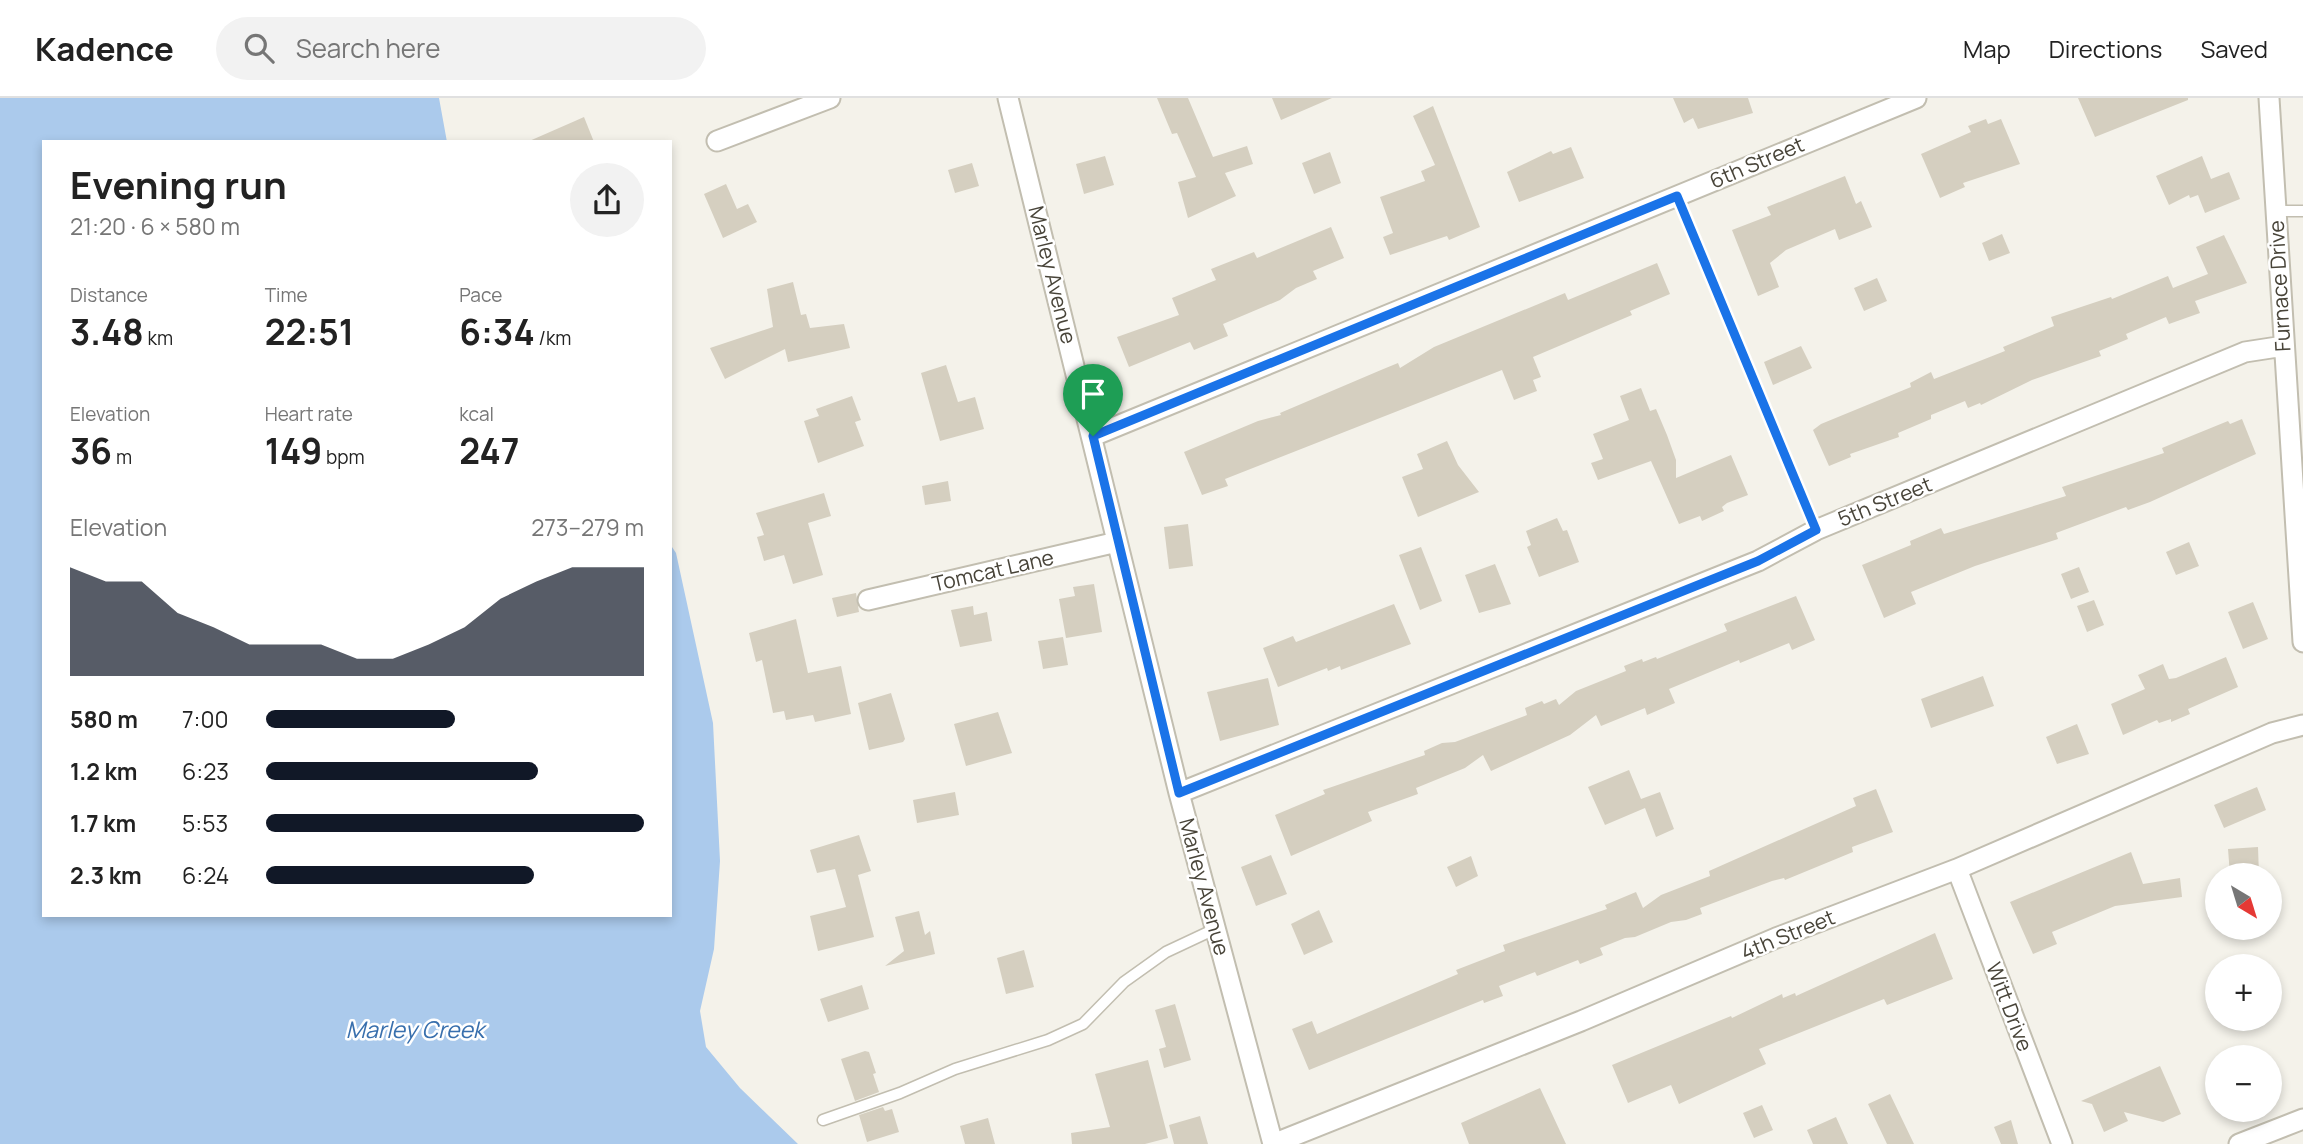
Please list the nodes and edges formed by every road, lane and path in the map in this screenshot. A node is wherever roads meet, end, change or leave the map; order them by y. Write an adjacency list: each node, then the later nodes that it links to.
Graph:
1 (830, 98): 5 (street)
2 (1008, 98): 10 (street, Marley Avenue)
3 (1916, 98): 6 (street, 6th Street)
4 (2269, 98): 7 (street, Furnace Drive)
5 (717, 141)
6 (1677, 196): 10 (street, 6th Street); 11 (lane)
7 (2276, 211): 8 (lane); 9 (street, Furnace Drive)
8 (2303, 211)
9 (2284, 346): 11 (street, 5th Street); 14 (street, Furnace Drive)
10 (1093, 436): 12 (street, Marley Avenue)
11 (1816, 530): 16 (street, 5th Street)
12 (1118, 542): 13 (street, Tomcat Lane); 16 (street, Marley Avenue)
13 (868, 600)
14 (2303, 642)
15 (2303, 725): 17 (street, 4th Street)
16 (1179, 793): 18 (street, Marley Avenue)
17 (1957, 869): 21 (street, 4th Street); 22 (street, Witt Drive)
18 (1215, 929): 20 (lane); 21 (street, Marley Avenue)
19 (2303, 1119): 23 (street)
20 (822, 1120)
21 (1273, 1144)
22 (2062, 1144)
23 (2239, 1144)

